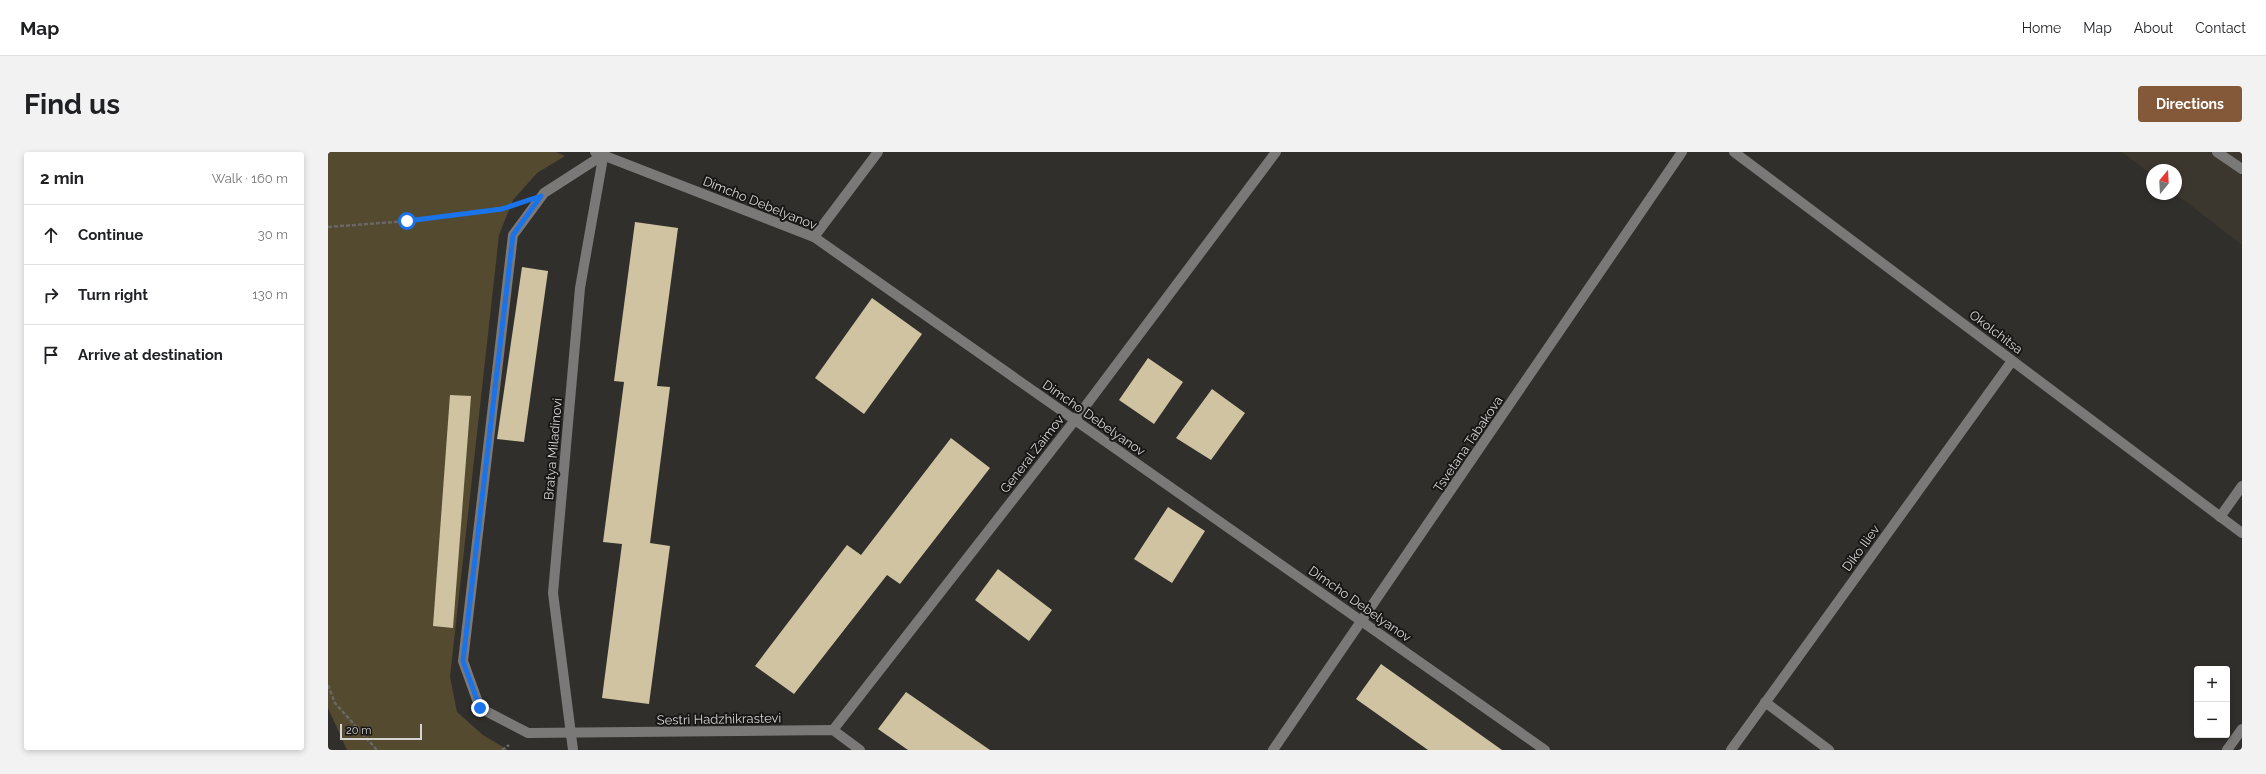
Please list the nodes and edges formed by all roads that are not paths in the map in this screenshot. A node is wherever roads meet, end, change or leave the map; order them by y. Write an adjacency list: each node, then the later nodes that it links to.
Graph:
1 (878, 152): 8 (street)
2 (1276, 152): 10 (street, General Zaimov)
3 (1682, 152): 14 (street, Tsvetana Tabakova)
4 (1734, 152): 9 (street, Okolchitsa)
5 (2218, 152): 7 (street)
6 (601, 153): 8 (street, Dimcho Debelyanov); 18 (street, Bratya Miladinovi); 18 (street, Sestri Hadzhikrastevi)
7 (2242, 169)
8 (814, 237): 10 (street, Dimcho Debelyanov)
9 (2012, 361): 12 (street, Okolchitsa); 15 (street, Diko Iliev)
10 (1075, 420): 14 (street, Dimcho Debelyanov); 17 (street, General Zaimov)
11 (2242, 486): 12 (street)
12 (2220, 517): 13 (street, Okolchitsa)
13 (2242, 533)
14 (1363, 622): 21 (street, Tsvetana Tabakova); 22 (street, Dimcho Debelyanov)
15 (1766, 702): 23 (street, Diko Iliev); 24 (street)
16 (2242, 729): 25 (street)
17 (833, 730): 18 (street, Sestri Hadzhikrastevi); 20 (street)
18 (571, 734): 19 (street, Bratya Miladinovi)
19 (573, 750)
20 (860, 750)
21 (1273, 750)
22 (1545, 750)
23 (1731, 750)
24 (1829, 750)
25 (2227, 750)

